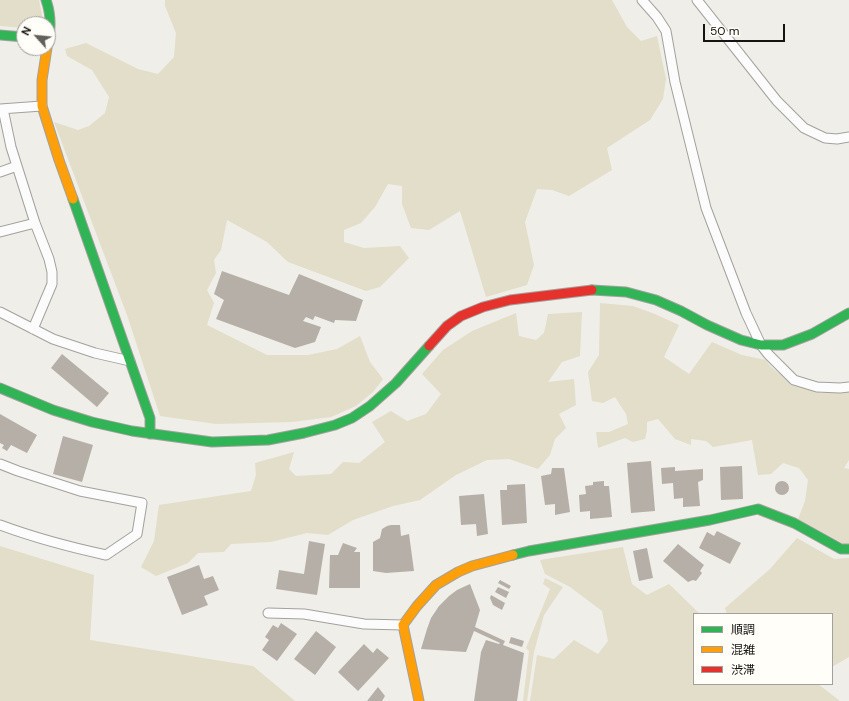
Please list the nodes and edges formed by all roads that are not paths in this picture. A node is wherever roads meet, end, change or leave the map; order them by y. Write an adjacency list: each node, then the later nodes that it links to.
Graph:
1 (46, 0): 4 (street)
2 (642, 0): 18 (street)
3 (700, 1): 10 (street)
4 (50, 16)
5 (0, 35): 6 (street)
6 (16, 36)
7 (46, 56): 8 (street)
8 (42, 106): 9 (street); 19 (street)
9 (1, 109): 11 (street)
10 (849, 137)
11 (17, 166): 12 (street); 13 (street)
12 (0, 172)
13 (35, 223): 14 (street); 17 (street)
14 (0, 232)
15 (0, 312): 17 (street)
16 (849, 313): 18 (street)
17 (33, 329): 19 (street)
18 (761, 345): 20 (street); 22 (street)
19 (130, 361): 22 (street)
20 (849, 387)
21 (0, 388): 22 (street)
22 (150, 434)
23 (0, 464): 24 (street)
24 (0, 525)
25 (849, 549): 27 (street)
26 (268, 613): 27 (street)
27 (403, 625): 28 (street)
28 (419, 701)

